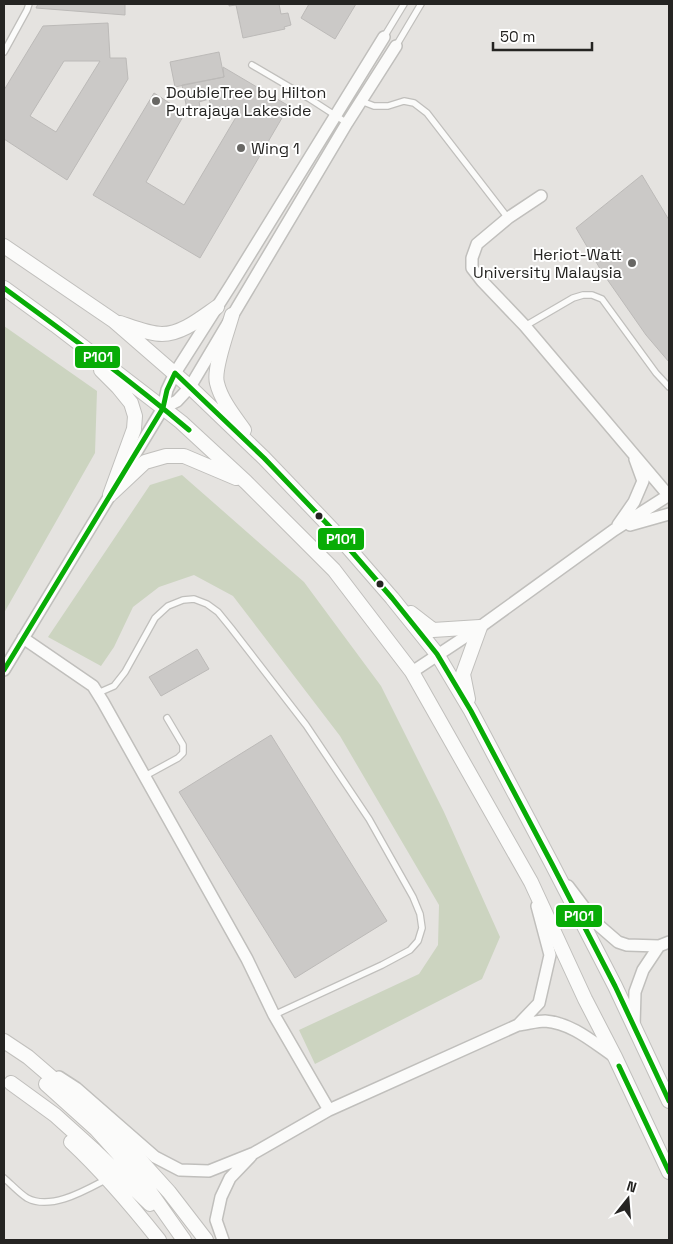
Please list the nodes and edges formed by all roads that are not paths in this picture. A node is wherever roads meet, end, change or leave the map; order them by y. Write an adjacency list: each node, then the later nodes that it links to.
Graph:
1 (29, 4): 6 (lane)
2 (404, 4): 4 (lane)
3 (421, 4): 5 (lane)
4 (384, 37): 9 (street)
5 (396, 46): 8 (street)
6 (4, 52)
7 (252, 66): 9 (lane)
8 (361, 101): 10 (street); 12 (lane)
9 (336, 116): 10 (lane); 15 (street)
10 (347, 123): 16 (street)
11 (541, 196): 12 (street)
12 (508, 218): 19 (street)
13 (4, 246): 17 (street)
14 (4, 288): 18 (street)
15 (217, 307): 17 (street); 20 (street)
16 (232, 315): 21 (street); 25 (street)
17 (114, 322): 20 (street)
18 (55, 325): 23 (street); 27 (street)
19 (525, 326): 22 (lane); 24 (street)
20 (175, 373): 21 (street); 23 (street)
21 (190, 387): 23 (street); 25 (street)
22 (669, 387)
23 (163, 408): 26 (street); 27 (street)
24 (631, 449): 28 (street); 30 (street)
25 (264, 458): 31 (street)
26 (246, 482): 27 (street); 36 (street)
27 (110, 495): 33 (street)
28 (669, 495): 30 (street)
29 (669, 514): 30 (street)
30 (614, 530): 32 (street)
31 (392, 598): 32 (street); 34 (street)
32 (480, 626): 34 (street); 38 (street)
33 (23, 638): 35 (street); 37 (street)
34 (437, 654): 36 (street); 38 (street)
35 (4, 670)
36 (412, 672): 42 (street)
37 (98, 693): 40 (street); 44 (lane)
38 (471, 711): 41 (street)
39 (167, 718): 40 (lane)
40 (145, 776): 44 (street)
41 (552, 864): 43 (street); 46 (street)
42 (531, 882): 45 (street); 50 (street)
43 (664, 944): 46 (street)
44 (274, 1015): 53 (street)
45 (518, 1025): 50 (street); 53 (street)
46 (634, 1027): 52 (street)
47 (4, 1041): 49 (street)
48 (4, 1050): 58 (street)
49 (28, 1057): 54 (street); 60 (street)
50 (615, 1057): 55 (street)
51 (8, 1081): 57 (street); 58 (street)
52 (669, 1101)
53 (329, 1110): 54 (street)
54 (254, 1153): 61 (street)
55 (669, 1172)
56 (4, 1178): 57 (lane)
57 (107, 1179): 59 (street)
58 (184, 1239)
59 (159, 1240)
60 (206, 1240)
61 (223, 1240)

